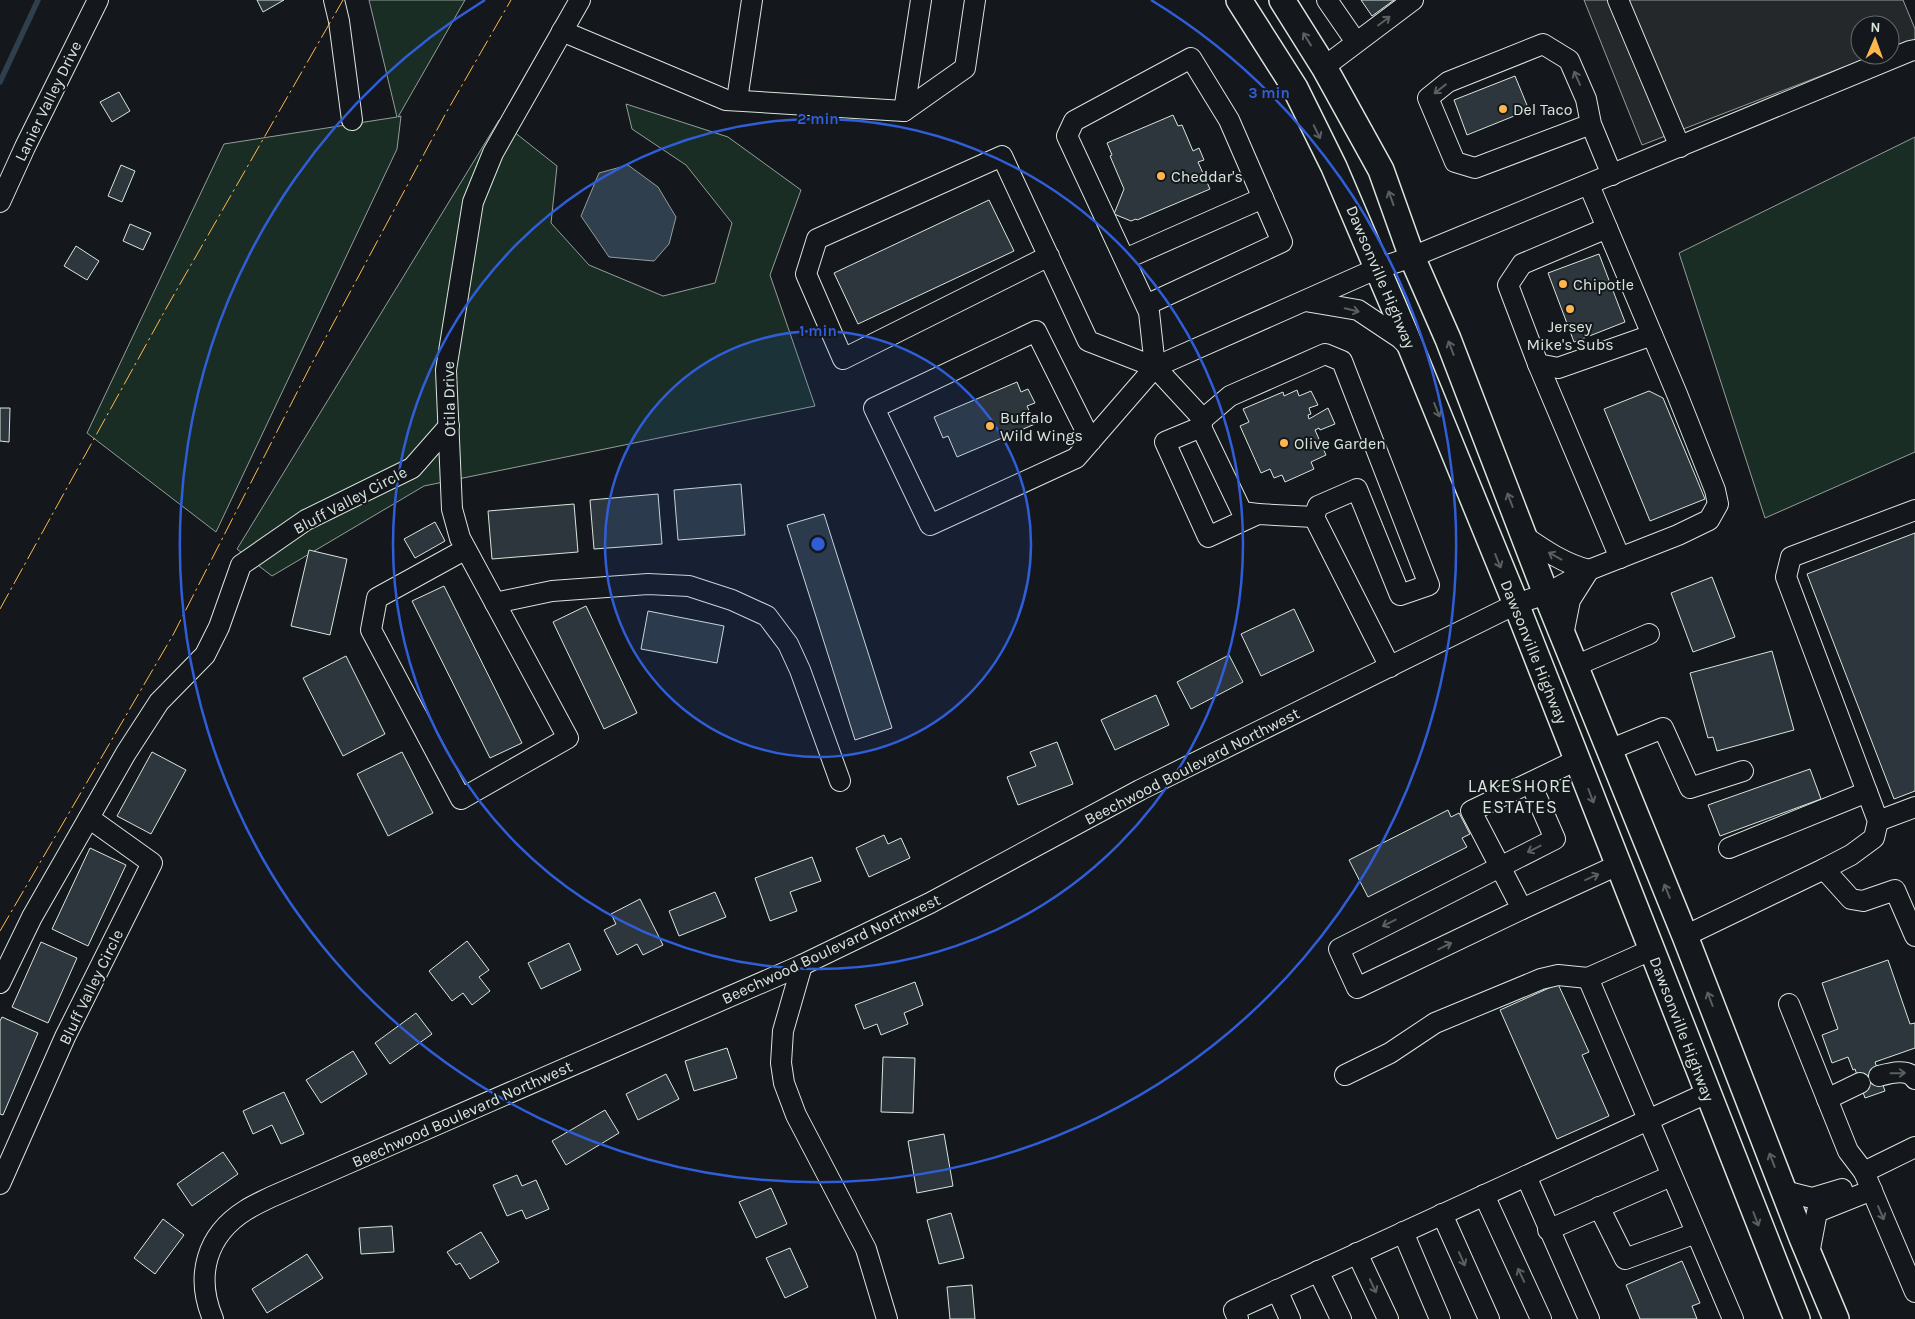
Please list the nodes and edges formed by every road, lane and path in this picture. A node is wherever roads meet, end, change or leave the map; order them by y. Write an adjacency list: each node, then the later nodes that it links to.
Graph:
1 (98, 0): 24 (street, Lanier Valley Drive)
2 (334, 0): 18 (street)
3 (580, 0): 12 (street, Otila Drive)
4 (752, 0): 16 (street)
5 (920, 0): 17 (street)
6 (975, 0): 17 (street)
7 (1239, 0): 29 (main road, Dawsonville Highway, one-way to 29)
8 (1327, 0): 13 (street)
9 (1413, 0): 13 (street, one-way to 9)
10 (1618, 0): 20 (street)
11 (1289, 2): 15 (main road, Dawsonville Highway, one-way to 11)
12 (562, 31): 16 (street); 37 (street, Otila Drive)
13 (1356, 42): 15 (street)
14 (1915, 50): 20 (street)
15 (1324, 67): 27 (main road, Dawsonville Highway, one-way to 15)
16 (736, 100): 17 (street)
17 (904, 111)
18 (352, 120)
19 (1591, 124): 19 (street, one-way to 19); 21 (street)
20 (1680, 147): 21 (street)
21 (1612, 175): 22 (street)
22 (1588, 185): 25 (street); 27 (street)
23 (1263, 198): 28 (street); 28 (street); 31 (street)
24 (0, 202)
25 (1607, 228): 32 (street); 34 (street)
26 (1049, 256): 26 (street); 35 (street)
27 (1412, 257): 29 (street); 44 (main road, Dawsonville Highway, one-way to 27)
28 (1125, 259): 31 (street)
29 (1376, 269): 30 (street); 33 (main road, Dawsonville Highway)
30 (1304, 301): 33 (street, one-way to 33); 35 (street)
31 (1146, 305): 35 (street)
32 (1652, 335): 34 (street); 46 (street, Beechwood Boulevard Northwest)
33 (1412, 350): 50 (main road, Dawsonville Highway, one-way to 50)
34 (1538, 364): 46 (street)
35 (1155, 367): 36 (street); 38 (street)
36 (1202, 423): 39 (street); 42 (street); 42 (street)
37 (449, 426): 45 (street, Otila Drive); 62 (street, Bluff Valley Circle)
38 (1091, 441): 38 (street)
39 (1387, 477): 40 (street); 40 (street)
40 (1357, 489): 43 (street)
41 (1915, 510): 60 (street)
42 (1258, 514): 43 (street)
43 (1314, 517): 54 (street)
44 (1524, 536): 47 (street, one-way to 44); 48 (main road, Dawsonville Highway)
45 (466, 549): 49 (street, Otila Drive); 49 (street, Otila Drive)
46 (1620, 558): 47 (street, Beechwood Boulevard Northwest)
47 (1589, 570): 48 (street, Beechwood Boulevard Northwest); 51 (street)
48 (1546, 594): 50 (street, Beechwood Boulevard Northwest); 51 (main road, Dawsonville Highway)
49 (495, 603): 58 (street)
50 (1516, 604): 54 (street, Beechwood Boulevard Northwest); 56 (main road, Dawsonville Highway)
51 (1563, 634): 53 (main road, Dawsonville Highway)
52 (1648, 634): 53 (street)
53 (1575, 666): 55 (main road, Dawsonville Highway)
54 (1390, 667): 72 (street, Beechwood Boulevard Northwest)
55 (1609, 750): 57 (street); 70 (main road, Dawsonville Highway, one-way to 55)
56 (1577, 760): 59 (street); 65 (main road, Dawsonville Highway, one-way to 65)
57 (1743, 771)
58 (840, 781)
59 (1531, 784): 66 (street, one-way to 66); 66 (street)
60 (1867, 792): 63 (street); 64 (street)
61 (1915, 807): 63 (street)
62 (89, 818): 74 (street, Bluff Valley Circle); 87 (street, Bluff Valley Circle)
63 (1878, 821): 67 (street)
64 (1729, 848)
65 (1618, 866): 68 (street, one-way to 65); 71 (main road, Dawsonville Highway)
66 (1500, 867): 68 (street); 68 (street, one-way to 68)
67 (1824, 869): 69 (street); 70 (street)
68 (1522, 909)
69 (1914, 929)
70 (1685, 936): 71 (main road); 88 (main road, Dawsonville Highway, one-way to 70)
71 (1651, 950): 73 (street); 80 (main road, Dawsonville Highway)
72 (802, 965): 100 (street, Beechwood Boulevard Northwest); 101 (street)
73 (1588, 978): 76 (street); 82 (street)
74 (0, 983)
75 (1789, 1004): 81 (street)
76 (1345, 1075)
77 (1880, 1076): 78 (street, one-way to 78)
78 (1915, 1079)
79 (1860, 1083): 81 (street)
80 (1707, 1093): 82 (street); 111 (main road, Dawsonville Highway, one-way to 111)
81 (1827, 1099): 86 (street)
82 (1647, 1121): 84 (street); 85 (street)
83 (1915, 1147): 86 (street)
84 (1526, 1176): 89 (street); 92 (street)
85 (1671, 1176): 90 (street); 94 (street)
86 (1868, 1181): 88 (street); 96 (street); 99 (street, one-way to 99)
87 (0, 1184)
88 (1784, 1191): 96 (main road, Dawsonville Highway)
89 (1484, 1195): 91 (street); 108 (street, one-way to 89)
90 (1599, 1208): 92 (street); 94 (street)
91 (1442, 1214): 93 (street); 107 (street, one-way to 107)
92 (1548, 1230): 109 (street)
93 (1402, 1232): 95 (street); 106 (street)
94 (1696, 1233): 110 (street)
95 (1357, 1253): 97 (street); 105 (street, one-way to 105)
96 (1809, 1254): 112 (main road, Dawsonville Highway)
97 (1318, 1271): 98 (street); 104 (street)
98 (1277, 1290): 102 (street); 103 (street)
99 (1915, 1292)
100 (213, 1319)
101 (887, 1319)
102 (1238, 1319)
103 (1290, 1319)
104 (1340, 1319)
105 (1388, 1319)
106 (1440, 1319)
107 (1489, 1319)
108 (1541, 1319)
109 (1589, 1319)
110 (1733, 1319)
111 (1797, 1319)
112 (1836, 1319)

